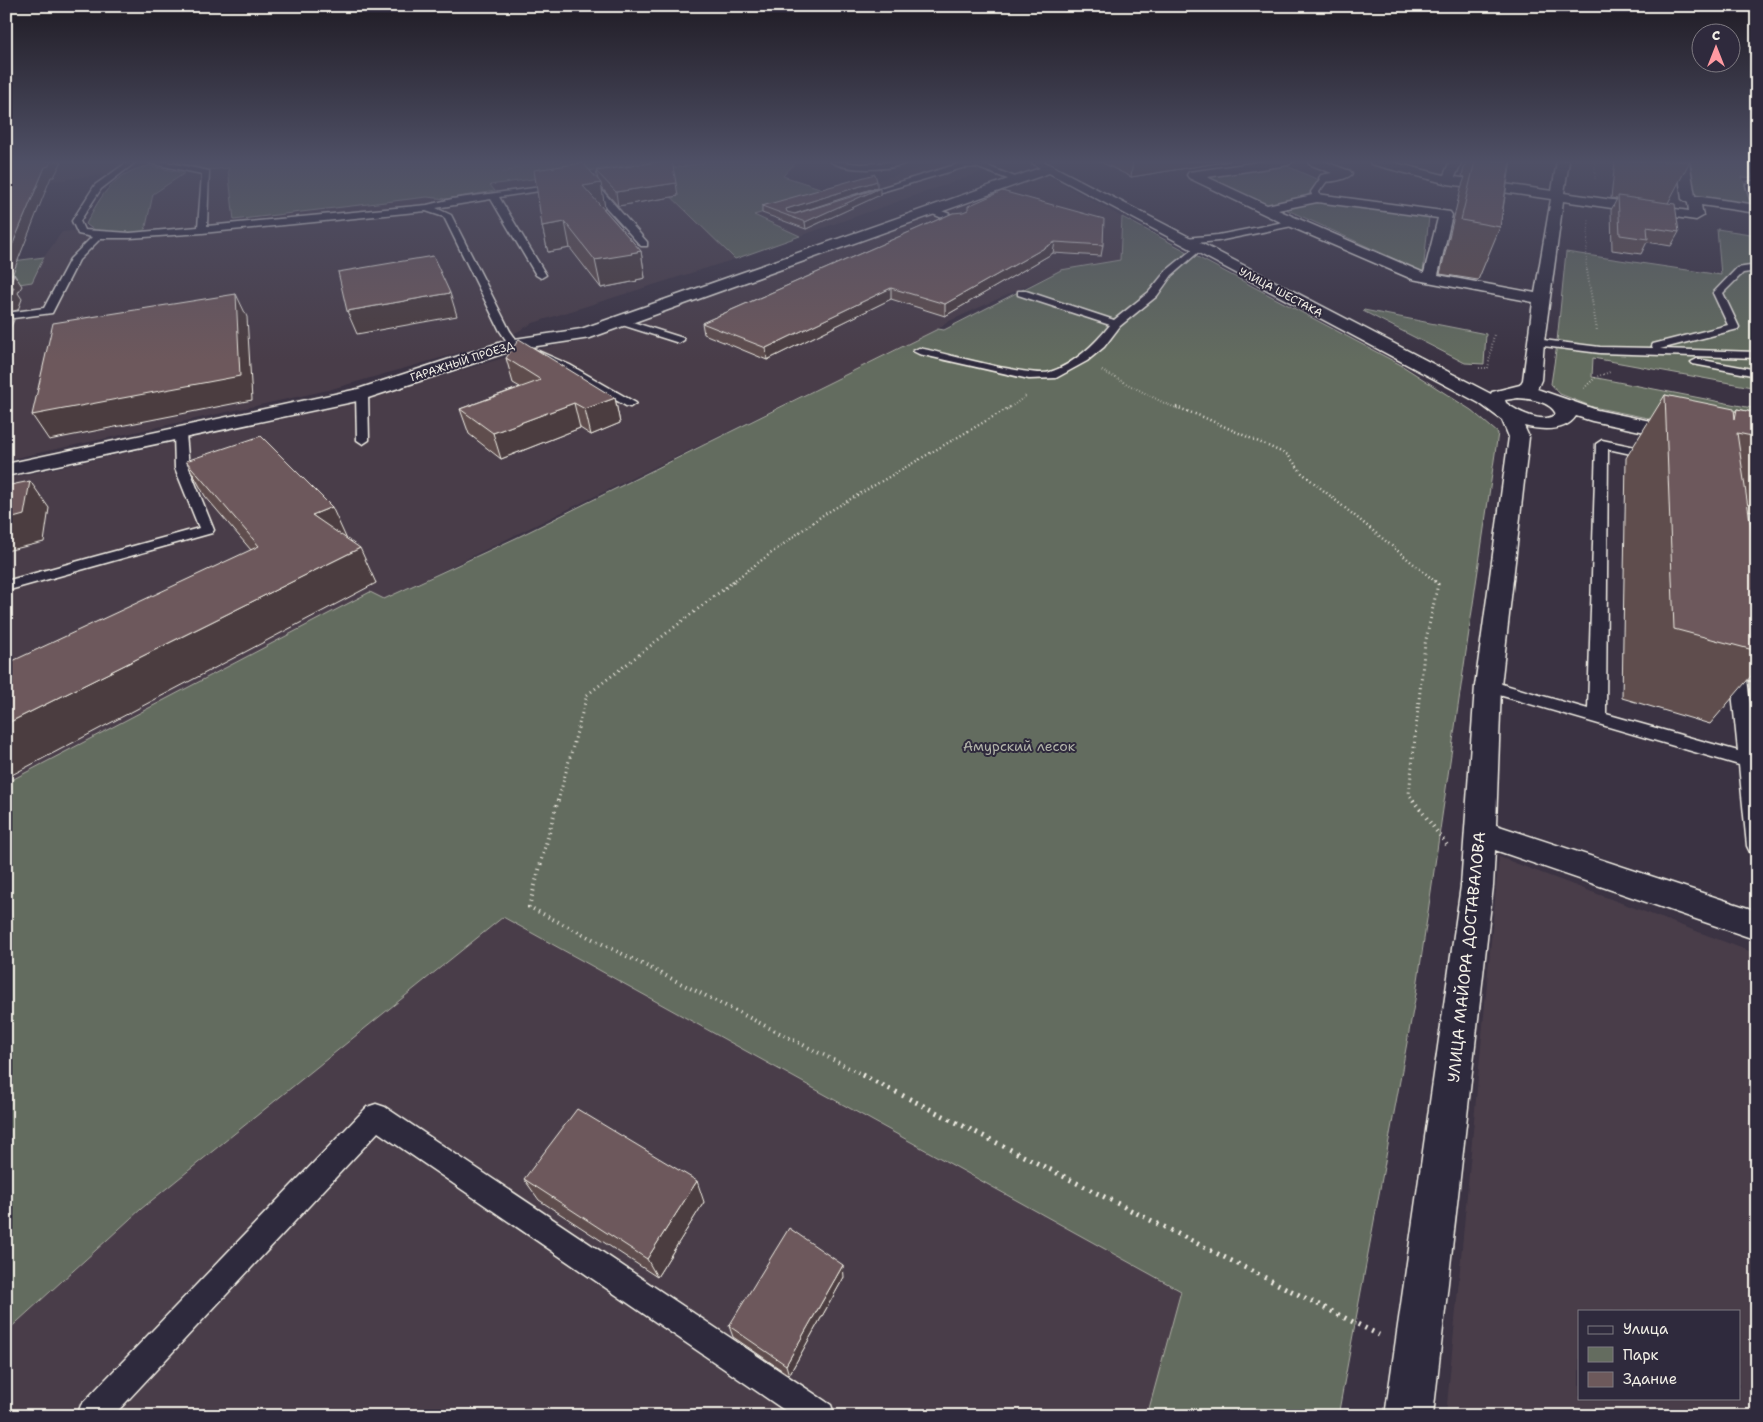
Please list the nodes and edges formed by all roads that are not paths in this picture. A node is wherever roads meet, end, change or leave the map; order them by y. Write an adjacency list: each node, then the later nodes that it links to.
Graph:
1 (79, 227): 13 (lane)
2 (227, 227): 12 (lane)
3 (453, 227): 26 (lane)
4 (513, 227): 17 (lane)
5 (630, 227): 14 (lane)
6 (883, 227): 22 (street, ГАРАЖНЫЙ ПРОЕЗД)
7 (1162, 227): 15 (street, УЛИЦА ШЕСТАКА)
8 (1272, 227): 15 (lane)
9 (1304, 227): 18 (street)
10 (1441, 227): 18 (street)
11 (1554, 227): 20 (street)
12 (202, 230): 13 (lane)
13 (98, 236): 21 (lane)
14 (644, 244)
15 (1192, 244): 23 (lane); 32 (street, УЛИЦА ШЕСТАКА)
16 (1757, 268): 28 (lane)
17 (541, 275)
18 (1430, 279): 20 (street)
19 (1022, 293): 23 (lane)
20 (1542, 299): 25 (street)
21 (6, 316)
22 (623, 322): 24 (lane); 26 (street, ГАРАЖНЫЙ ПРОЕЗД)
23 (1116, 324): 27 (lane)
24 (679, 340)
25 (1535, 342): 28 (lane); 32 (street)
26 (514, 344): 31 (street, ГАРАЖНЫЙ ПРОЕЗД); 33 (lane)
27 (919, 350)
28 (1637, 351): 29 (lane); 30 (lane)
29 (1757, 355)
30 (1757, 373)
31 (362, 394): 36 (street, ГАРАЖНЫЙ ПРОЕЗД); 38 (lane)
32 (1514, 394): 34 (street); 35 (street); 37 (street)
33 (630, 403)
34 (1556, 405): 35 (street); 39 (street)
35 (1545, 423): 37 (street)
36 (180, 434): 41 (street, ГАРАЖНЫЙ ПРОЕЗД); 44 (lane)
37 (1519, 437): 48 (street, УЛИЦА МАЙОРА ДОСТАВАЛОВА)
38 (363, 440)
39 (1757, 449)
40 (1670, 459): 49 (lane)
41 (6, 470)
42 (1757, 528): 43 (lane)
43 (1726, 539)
44 (6, 586)
45 (1736, 643): 46 (lane)
46 (1738, 671): 47 (lane); 50 (lane)
47 (1757, 676)
48 (1488, 686): 49 (lane); 51 (street, УЛИЦА МАЙОРА ДОСТАВАЛОВА)
49 (1597, 719): 50 (lane)
50 (1748, 761): 52 (lane)
51 (1480, 832): 53 (street); 56 (street, УЛИЦА МАЙОРА ДОСТАВАЛОВА)
52 (1757, 846)
53 (1757, 926)
54 (92, 1416): 55 (lane)
55 (820, 1416)
56 (1409, 1416)

